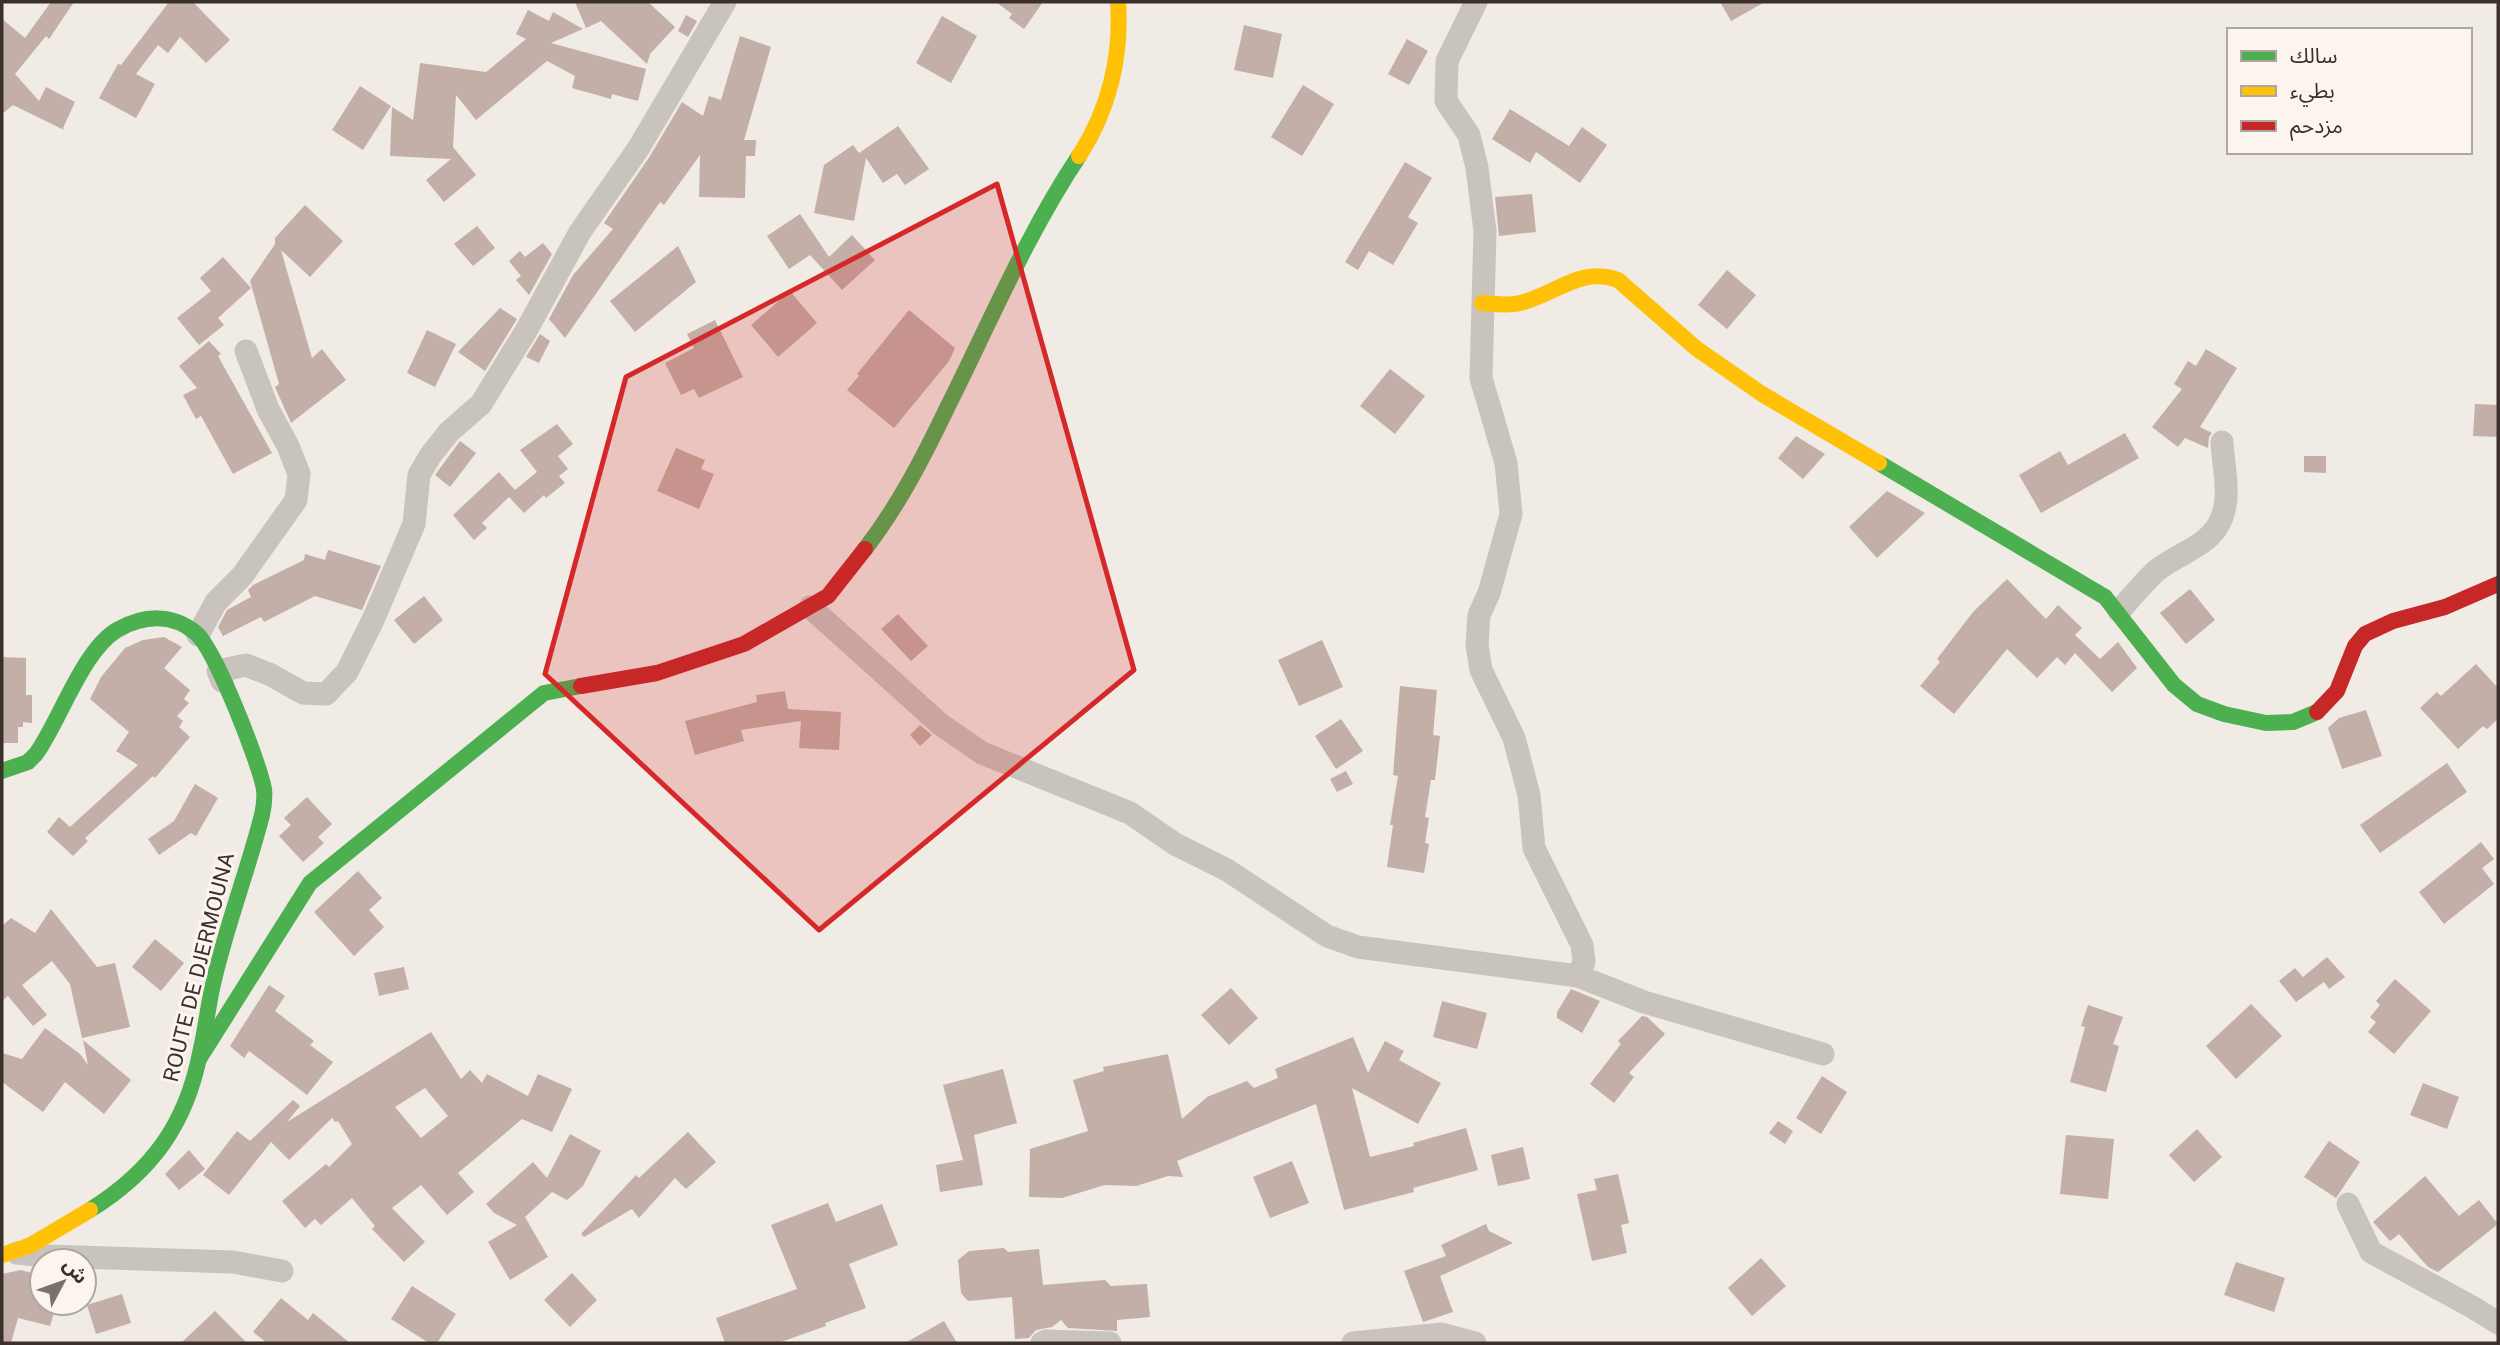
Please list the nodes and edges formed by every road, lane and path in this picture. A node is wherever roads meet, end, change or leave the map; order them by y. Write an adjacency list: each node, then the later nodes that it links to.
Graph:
1 (725, 2): 11 (street)
2 (1118, 2): 8 (street)
3 (1476, 2): 4 (street)
4 (1482, 303): 9 (street); 13 (street)
5 (246, 351): 10 (street)
6 (2222, 442): 9 (street)
7 (2498, 584): 9 (street)
8 (810, 607): 13 (street); 15 (street)
9 (2119, 611)
10 (198, 635): 11 (street, ROUTE DE DJERMOUNA); 12 (street)
11 (223, 683): 15 (street, ROUTE DE DJERMOUNA)
12 (2, 771)
13 (1578, 976): 14 (street)
14 (1823, 1054)
15 (199, 1059): 17 (street, ROUTE DE DJERMOUNA)
16 (2347, 1204): 19 (street)
17 (9, 1254): 18 (street)
18 (282, 1271)
19 (2498, 1323)
20 (1045, 1343): 21 (street)
21 (1110, 1343)
22 (1353, 1343): 23 (street)
23 (1475, 1343)

